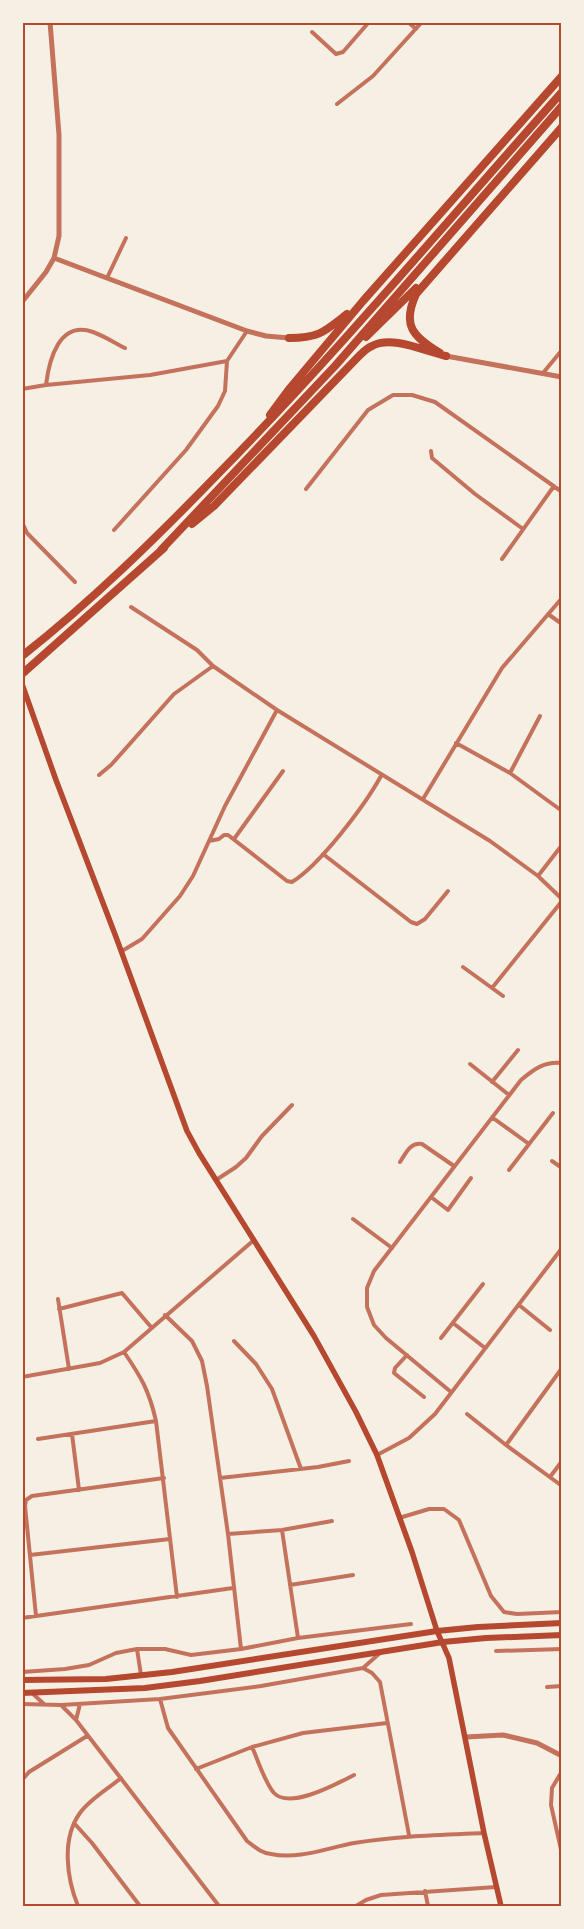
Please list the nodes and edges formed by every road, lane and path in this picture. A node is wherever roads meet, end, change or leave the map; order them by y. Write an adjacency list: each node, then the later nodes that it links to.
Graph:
1 (50, 22): 13 (street)
2 (369, 22): 6 (street)
3 (408, 22): 5 (street)
4 (422, 22): 5 (street)
5 (416, 29): 9 (street)
6 (312, 32)
7 (562, 76): 16 (highway)
8 (562, 92): 29 (highway)
9 (337, 104)
10 (562, 106): 24 (highway)
11 (562, 127): 14 (highway)
12 (126, 238): 15 (street)
13 (54, 258): 15 (street); 17 (street)
14 (441, 263): 22 (highway); 24 (highway)
15 (107, 278): 18 (street)
16 (362, 301): 19 (highway); 29 (highway)
17 (22, 302)
18 (247, 331): 19 (street); 23 (street)
19 (289, 338)
20 (125, 348): 27 (street)
21 (562, 350): 25 (street)
22 (446, 356): 25 (street); 37 (highway)
23 (227, 361): 27 (street); 36 (street)
24 (335, 366): 37 (highway)
25 (543, 374): 26 (street)
26 (562, 377)
27 (46, 385): 28 (street)
28 (22, 390)
29 (251, 441): 44 (highway)
30 (431, 452): 35 (street)
31 (554, 486): 32 (street); 33 (street); 35 (street)
32 (306, 489)
33 (562, 492)
34 (22, 522): 39 (street)
35 (523, 529): 38 (street)
36 (114, 530)
37 (161, 550): 46 (highway)
38 (502, 559)
39 (75, 582)
40 (562, 598): 42 (street)
41 (131, 607): 45 (street)
42 (548, 614): 43 (street); 50 (street)
43 (562, 624)
44 (22, 656)
45 (213, 666): 48 (street); 53 (street)
46 (22, 674)
47 (22, 684): 64 (main road)
48 (277, 710): 54 (street); 58 (street)
49 (540, 716): 52 (street)
50 (456, 743): 52 (street); 55 (street)
51 (283, 771): 57 (street)
52 (510, 773): 56 (street)
53 (99, 775)
54 (381, 776): 55 (street); 60 (street)
55 (423, 799): 61 (street)
56 (562, 811)
57 (234, 838): 58 (street); 60 (street)
58 (209, 841): 64 (street)
59 (562, 845): 61 (street)
60 (323, 854): 62 (street)
61 (538, 876): 63 (street)
62 (448, 891)
63 (562, 900): 66 (street)
64 (122, 951): 83 (main road)
65 (463, 967): 66 (street)
66 (492, 988): 67 (street)
67 (503, 996)
68 (518, 1050): 71 (street)
69 (562, 1063): 72 (street)
70 (470, 1064): 71 (street)
71 (492, 1082): 72 (street)
72 (509, 1095): 75 (street)
73 (292, 1105): 83 (street)
74 (553, 1114): 76 (street)
75 (493, 1118): 76 (street); 79 (street)
76 (529, 1144): 81 (street)
77 (552, 1161): 80 (street)
78 (400, 1162): 79 (street)
79 (454, 1166): 84 (street)
80 (562, 1168)
81 (509, 1170)
82 (471, 1178): 84 (street)
83 (216, 1180): 86 (main road)
84 (431, 1197): 87 (street)
85 (353, 1219): 87 (street)
86 (254, 1240): 94 (street); 113 (main road)
87 (392, 1248): 102 (street)
88 (562, 1248): 89 (street)
89 (560, 1254): 92 (street)
90 (483, 1284): 95 (street)
91 (58, 1298): 93 (street)
92 (519, 1305): 97 (street); 100 (street)
93 (59, 1310): 96 (street); 104 (street)
94 (165, 1315): 96 (street); 119 (street)
95 (453, 1323): 98 (street); 100 (street)
96 (151, 1327): 101 (street)
97 (550, 1330)
98 (441, 1338)
99 (234, 1341): 116 (street)
100 (485, 1348): 106 (street)
101 (124, 1352): 104 (street); 109 (street)
102 (407, 1354): 106 (street); 107 (street)
103 (562, 1368): 112 (street)
104 (69, 1369): 105 (street)
105 (22, 1377)
106 (451, 1392): 113 (street)
107 (424, 1397)
108 (467, 1414): 112 (street)
109 (156, 1420): 110 (street); 118 (street)
110 (72, 1434): 111 (street); 121 (street)
111 (38, 1439)
112 (506, 1445): 117 (street)
113 (377, 1455): 122 (main road)
114 (349, 1461): 116 (street)
115 (562, 1461): 117 (street)
116 (301, 1469): 119 (street)
117 (550, 1477): 120 (street)
118 (164, 1478): 121 (street); 126 (street)
119 (220, 1478): 125 (street)
120 (562, 1486)
121 (79, 1490): 127 (street)
122 (399, 1518): 132 (street); 137 (main road)
123 (332, 1522): 124 (street)
124 (282, 1530): 125 (street); 129 (street)
125 (228, 1534): 130 (street)
126 (170, 1539): 127 (street); 131 (street)
127 (30, 1555): 133 (street)
128 (353, 1575): 129 (street)
129 (290, 1585): 139 (street)
130 (233, 1588): 131 (street); 142 (street)
131 (177, 1597): 133 (street)
132 (562, 1612)
133 (36, 1616): 134 (street)
134 (22, 1618)
135 (562, 1623): 137 (main road)
136 (411, 1624): 139 (street)
137 (437, 1632): 140 (main road); 148 (main road)
138 (562, 1635): 140 (main road)
139 (298, 1638): 142 (street)
140 (443, 1642): 145 (main road); 162 (main road)
141 (137, 1649): 142 (street); 147 (street); 148 (street)
142 (241, 1649)
143 (562, 1649): 144 (street)
144 (496, 1651)
145 (382, 1652): 146 (street); 152 (main road)
146 (362, 1668): 154 (street); 160 (street)
147 (22, 1672)
148 (141, 1675): 149 (main road)
149 (22, 1680)
150 (562, 1686): 151 (street)
151 (547, 1687)
152 (33, 1693): 153 (main road); 156 (street)
153 (22, 1694)
154 (160, 1699): 157 (street); 165 (street)
155 (22, 1704): 156 (street)
156 (44, 1704): 158 (street)
157 (80, 1704): 158 (street); 159 (street)
158 (61, 1705): 159 (street)
159 (76, 1720): 161 (street)
160 (387, 1723): 163 (street); 172 (street)
161 (87, 1736): 168 (street); 169 (street)
162 (466, 1737): 164 (street); 171 (main road)
163 (252, 1747): 165 (street); 167 (street)
164 (562, 1756)
165 (196, 1769): 172 (street)
166 (562, 1771): 173 (street)
167 (354, 1775)
168 (121, 1778): 170 (street); 178 (street)
169 (22, 1780)
170 (74, 1823): 176 (street); 177 (street)
171 (484, 1833): 172 (street); 174 (main road)
172 (409, 1836)
173 (562, 1854)
174 (496, 1887): 175 (street); 181 (main road)
175 (425, 1891): 179 (street); 180 (street)
176 (78, 1906)
177 (140, 1906)
178 (218, 1906)
179 (356, 1906)
180 (428, 1906)
181 (501, 1906)

